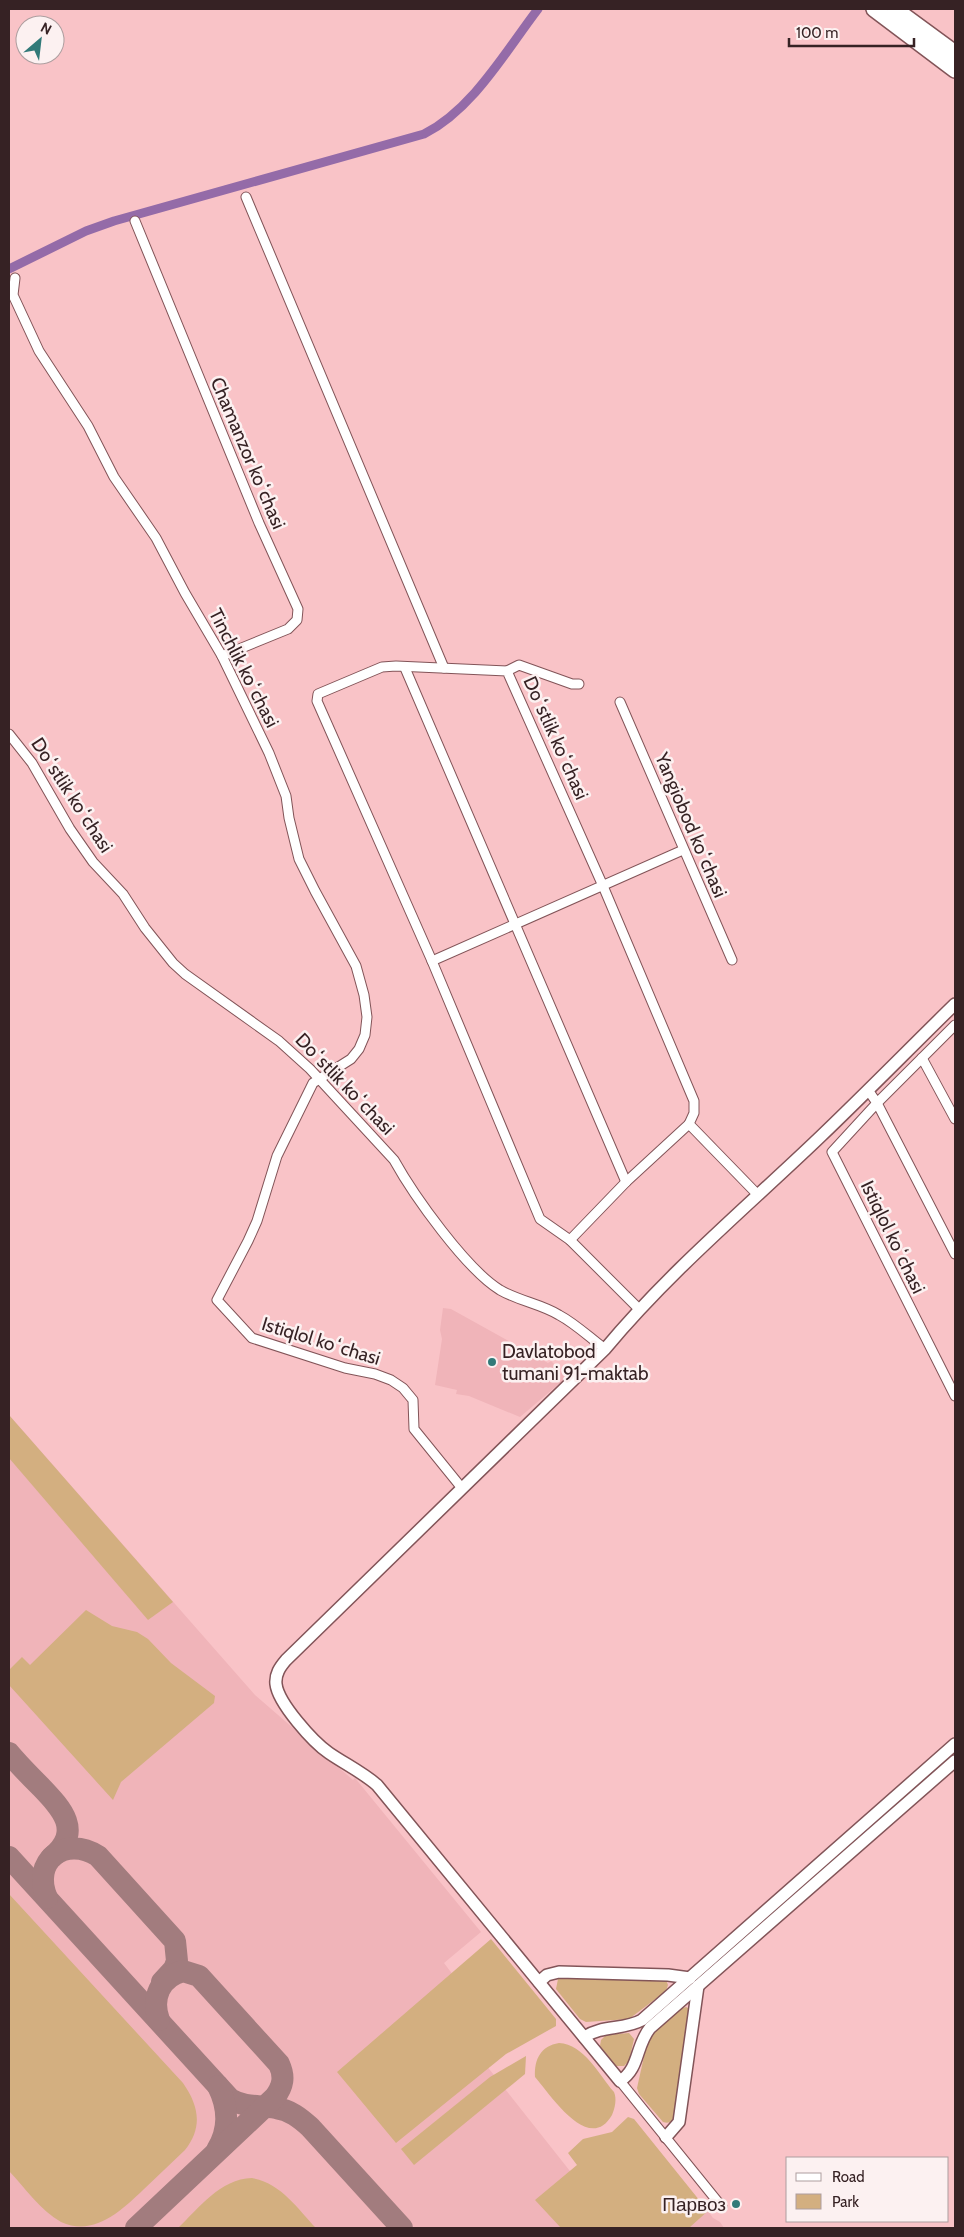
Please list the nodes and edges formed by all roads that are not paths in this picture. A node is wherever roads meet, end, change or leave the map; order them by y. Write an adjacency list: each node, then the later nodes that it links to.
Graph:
1 (874, 9): 4 (highway)
2 (895, 9): 3 (highway)
3 (955, 53)
4 (955, 70)
5 (246, 197): 10 (street)
6 (135, 221): 8 (street, Chamanzor koʻchasi)
7 (15, 278): 8 (street, Tinchlik koʻchasi)
8 (222, 656): 23 (street, Tinchlik koʻchasi)
9 (405, 668): 10 (street, Doʻstlik koʻchasi); 17 (street); 19 (street, Doʻstlik koʻchasi)
10 (444, 668): 11 (street, Doʻstlik koʻchasi)
11 (507, 670): 12 (street); 16 (street, Doʻstlik koʻchasi)
12 (580, 684)
13 (620, 702): 15 (street, Yangiobod koʻchasi)
14 (9, 734): 23 (street, Doʻstlik koʻchasi)
15 (683, 850): 16 (street); 18 (street, Yangiobod koʻchasi)
16 (603, 886): 17 (street); 27 (street, Doʻstlik koʻchasi)
17 (517, 924): 19 (street); 28 (street)
18 (732, 960)
19 (432, 961): 30 (street, Doʻstlik koʻchasi)
20 (955, 1004): 24 (street)
21 (955, 1025): 22 (street, Istiqlol koʻchasi)
22 (922, 1058): 25 (street, Istiqlol koʻchasi); 26 (street)
23 (319, 1079): 33 (street, Doʻstlik koʻchasi); 35 (street, Istiqlol koʻchasi)
24 (868, 1090): 25 (street); 29 (street)
25 (877, 1103): 31 (street); 34 (street, Istiqlol koʻchasi)
26 (955, 1119)
27 (689, 1124): 28 (street); 29 (street)
28 (626, 1182): 30 (street)
29 (757, 1194): 32 (street)
30 (570, 1240): 32 (street, Doʻstlik koʻchasi)
31 (955, 1254)
32 (639, 1309): 33 (street)
33 (605, 1349): 35 (street)
34 (955, 1396)
35 (461, 1487): 38 (street)
36 (955, 1744): 39 (street)
37 (955, 1762): 39 (street)
38 (538, 1982): 39 (street); 40 (street)
39 (694, 1982): 40 (street); 41 (street); 42 (street)
40 (584, 2037): 41 (street)
41 (620, 2081): 42 (street)
42 (666, 2137): 43 (street)
43 (722, 2206)

